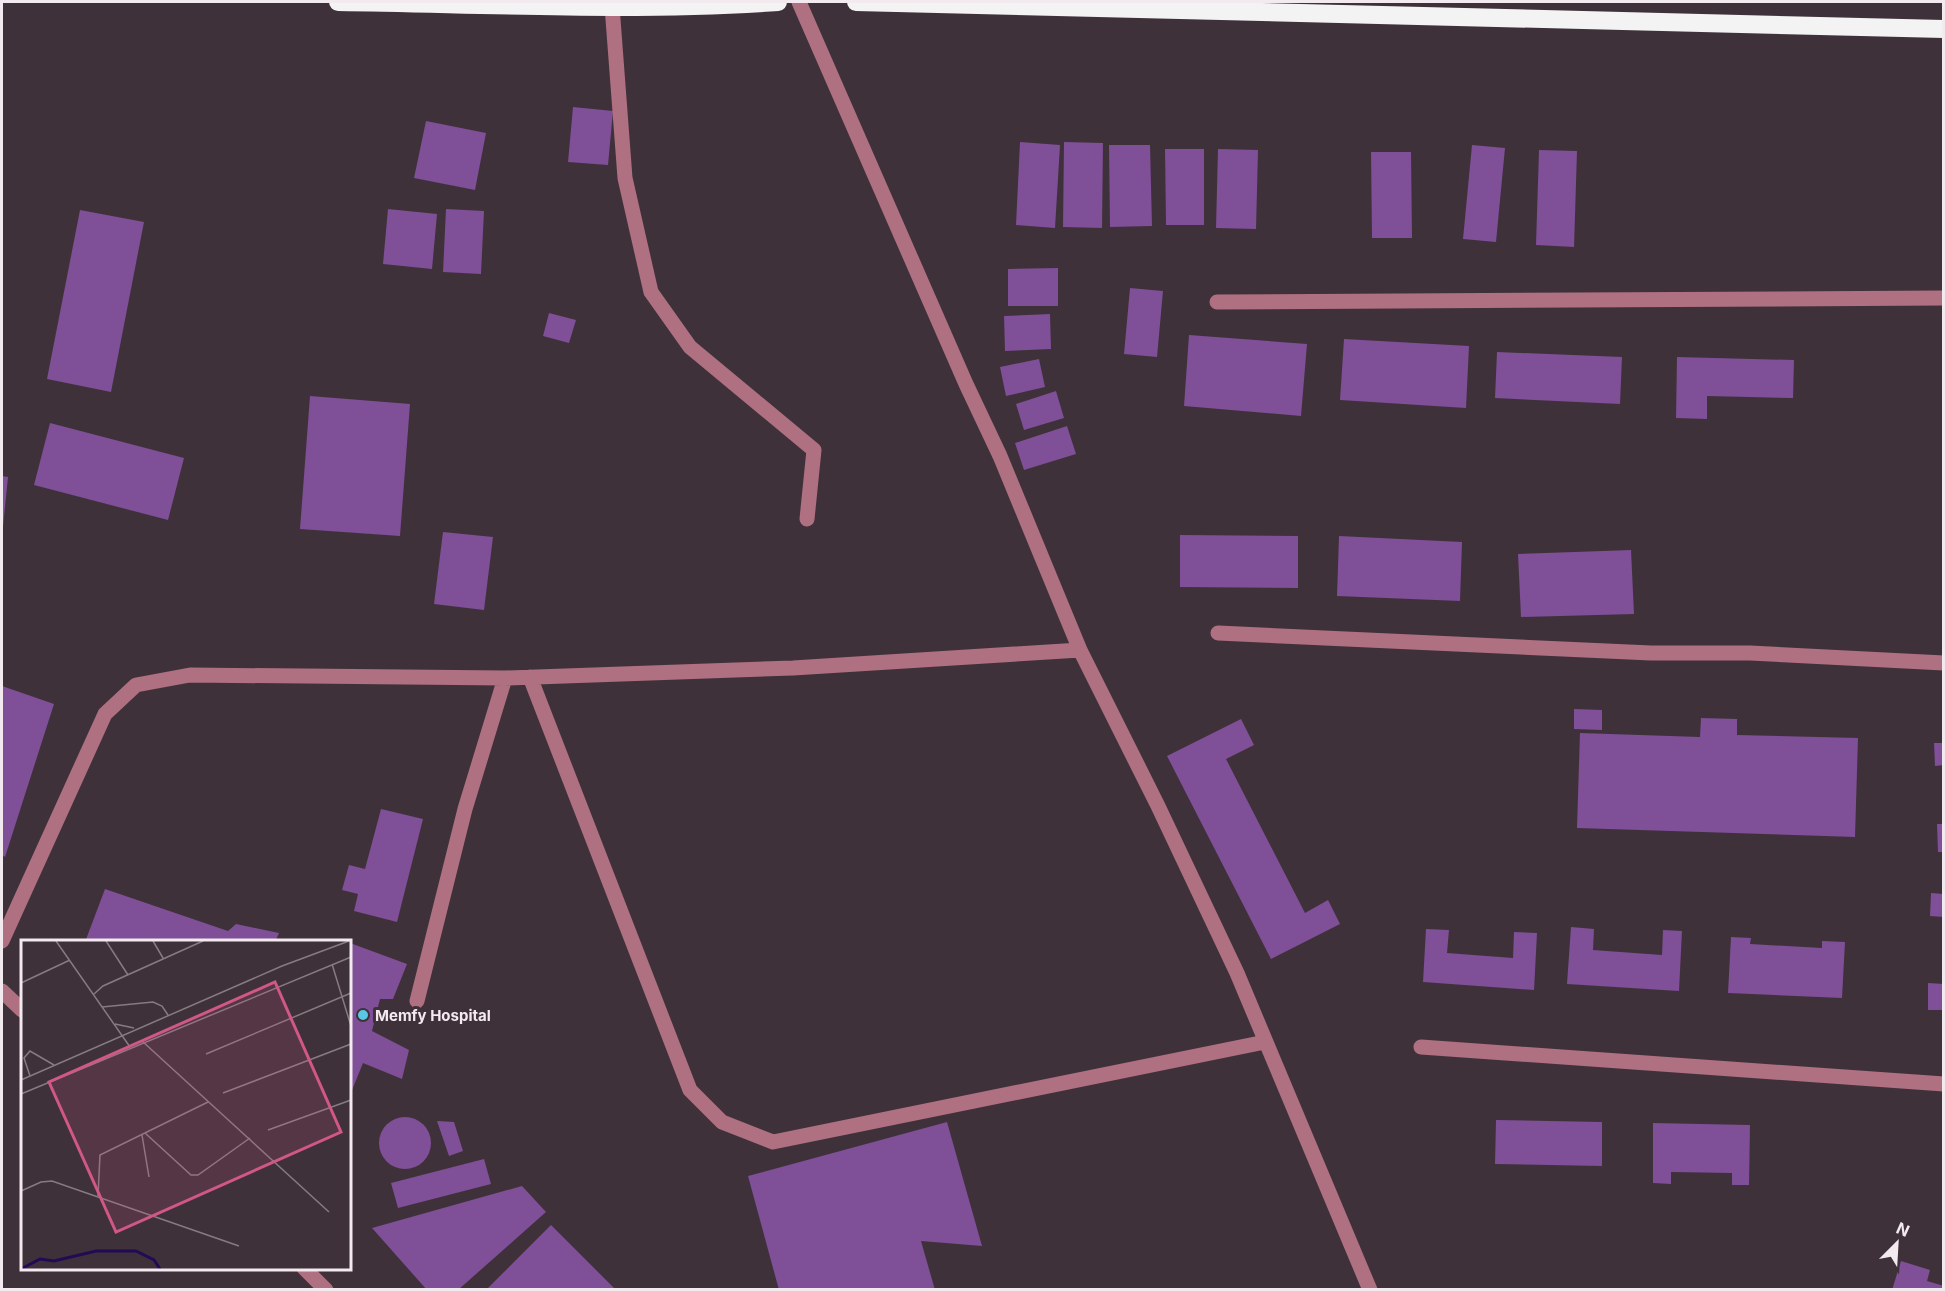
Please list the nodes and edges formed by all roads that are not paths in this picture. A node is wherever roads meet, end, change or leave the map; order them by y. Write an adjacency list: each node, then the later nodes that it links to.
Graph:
1 (338, 2): 5 (highway)
2 (778, 2): 5 (highway)
3 (799, 2): 11 (street)
4 (856, 2): 6 (highway)
5 (612, 6): 9 (street)
6 (1944, 29)
7 (1944, 298): 8 (street)
8 (1217, 302)
9 (807, 519)
10 (1218, 633): 12 (street)
11 (1080, 650): 13 (street); 19 (street)
12 (1944, 663)
13 (530, 677): 14 (street); 19 (street)
14 (505, 678): 15 (street); 17 (street)
15 (2, 941)
16 (2, 991): 18 (street)
17 (417, 1001)
18 (21, 1009)
19 (1265, 1042): 24 (street)
20 (1421, 1047): 21 (street)
21 (1944, 1084)
22 (305, 1270): 23 (street)
23 (326, 1290)
24 (1370, 1290)

